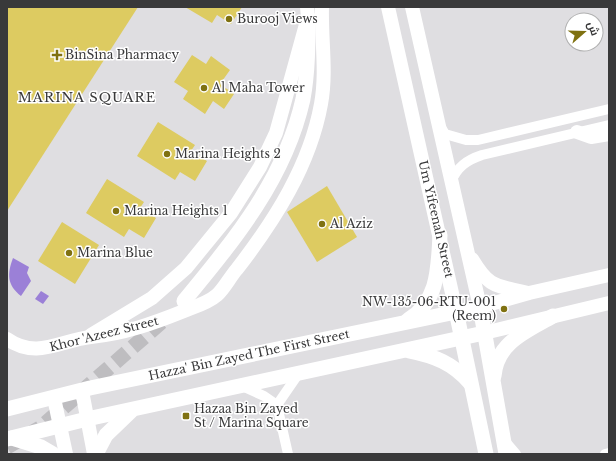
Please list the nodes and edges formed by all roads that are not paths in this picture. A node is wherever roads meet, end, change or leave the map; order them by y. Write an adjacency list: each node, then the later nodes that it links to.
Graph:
1 (322, 7): 28 (main road, Khor 'Azeez Street)
2 (379, 7): 8 (main road)
3 (388, 7): 8 (main road, Um Yifeenah Street)
4 (404, 7): 7 (main road)
5 (412, 7): 7 (main road, Um Yifeenah Street)
6 (308, 12): 21 (main road); 28 (main road)
7 (419, 36): 10 (main road, Um Yifeenah Street)
8 (409, 103): 17 (main road, Um Yifeenah Street)
9 (609, 109): 14 (street)
10 (436, 120): 14 (street); 16 (main road, Um Yifeenah Street)
11 (609, 125): 12 (street)
12 (577, 132): 13 (main road); 15 (street)
13 (609, 134)
14 (488, 137): 15 (street)
15 (489, 153): 16 (street)
16 (451, 182): 18 (main road, Um Yifeenah Street)
17 (440, 235): 24 (main road, Um Yifeenah Street); 26 (main road)
18 (465, 249): 20 (main road); 23 (main road, Um Yifeenah Street)
19 (609, 275): 20 (main road, Hazza' Bin Zayed The First Street)
20 (529, 293): 23 (main road, Hazza' Bin Zayed The First Street)
21 (184, 301)
22 (609, 303): 25 (main road)
23 (480, 307): 24 (main road, Hazza' Bin Zayed The First Street); 27 (main road, Um Yifeenah Street)
24 (456, 311): 26 (main road, Hazza' Bin Zayed The First Street); 29 (main road, Um Yifeenah Street)
25 (554, 316): 27 (main road); 35 (main road)
26 (406, 321): 36 (main road, Hazza' Bin Zayed The First Street)
27 (484, 333): 29 (main road); 35 (main road, Um Yifeenah Street)
28 (85, 338): 30 (main road, Khor 'Azeez Street)
29 (460, 338): 31 (main road); 33 (main road, Um Yifeenah Street)
30 (7, 339)
31 (404, 350): 32 (main road); 33 (main road)
32 (299, 372): 34 (main road); 38 (street)
33 (471, 384): 50 (main road, Um Yifeenah Street)
34 (242, 386): 38 (street); 40 (main road)
35 (493, 387): 44 (main road, Um Yifeenah Street)
36 (82, 391): 37 (main road, Hazza' Bin Zayed The First Street); 41 (main road)
37 (54, 398): 39 (main road, Hazza' Bin Zayed The First Street); 42 (main road)
38 (277, 405): 49 (street)
39 (7, 409)
40 (132, 410): 41 (main road); 48 (main road)
41 (87, 419): 42 (main road); 48 (main road)
42 (60, 426): 43 (main road); 47 (main road)
43 (9, 438): 46 (main road)
44 (503, 439): 51 (main road, Um Yifeenah Street); 52 (street)
45 (609, 453): 53 (street)
46 (53, 454)
47 (66, 454)
48 (95, 454)
49 (288, 454)
50 (486, 454)
51 (506, 454)
52 (516, 454)
53 (605, 454)

